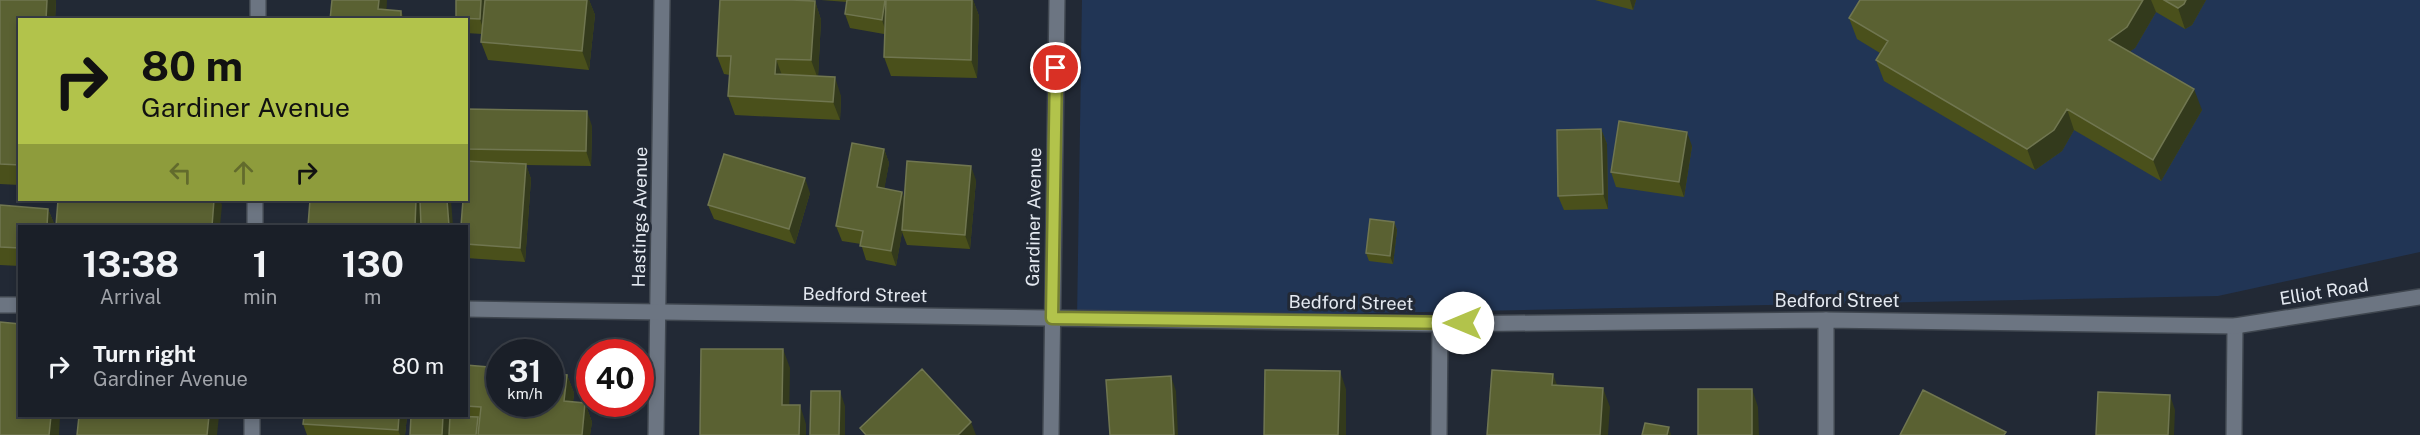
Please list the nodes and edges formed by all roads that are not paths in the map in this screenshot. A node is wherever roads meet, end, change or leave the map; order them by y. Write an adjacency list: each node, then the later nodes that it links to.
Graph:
1 (258, 0): 4 (street)
2 (662, 0): 11 (street, Hastings Avenue)
3 (1057, 0): 12 (street, Gardiner Avenue)
4 (258, 18)
5 (255, 201): 6 (street)
6 (255, 225)
7 (2420, 297): 15 (street, Elliot Road)
8 (0, 305): 9 (street)
9 (18, 305)
10 (468, 309): 11 (street, Bedford Street)
11 (658, 311): 12 (street, Bedford Street); 18 (street, Hastings Avenue)
12 (1052, 318): 14 (street, Bedford Street); 19 (street, Gardiner Avenue)
13 (1826, 320): 14 (street, Bedford Street); 15 (street, Bedford Street); 21 (street)
14 (1440, 324): 20 (street)
15 (2235, 326): 22 (street)
16 (252, 417): 17 (street)
17 (252, 435)
18 (656, 435)
19 (1051, 435)
20 (1439, 435)
21 (1826, 435)
22 (2234, 435)

